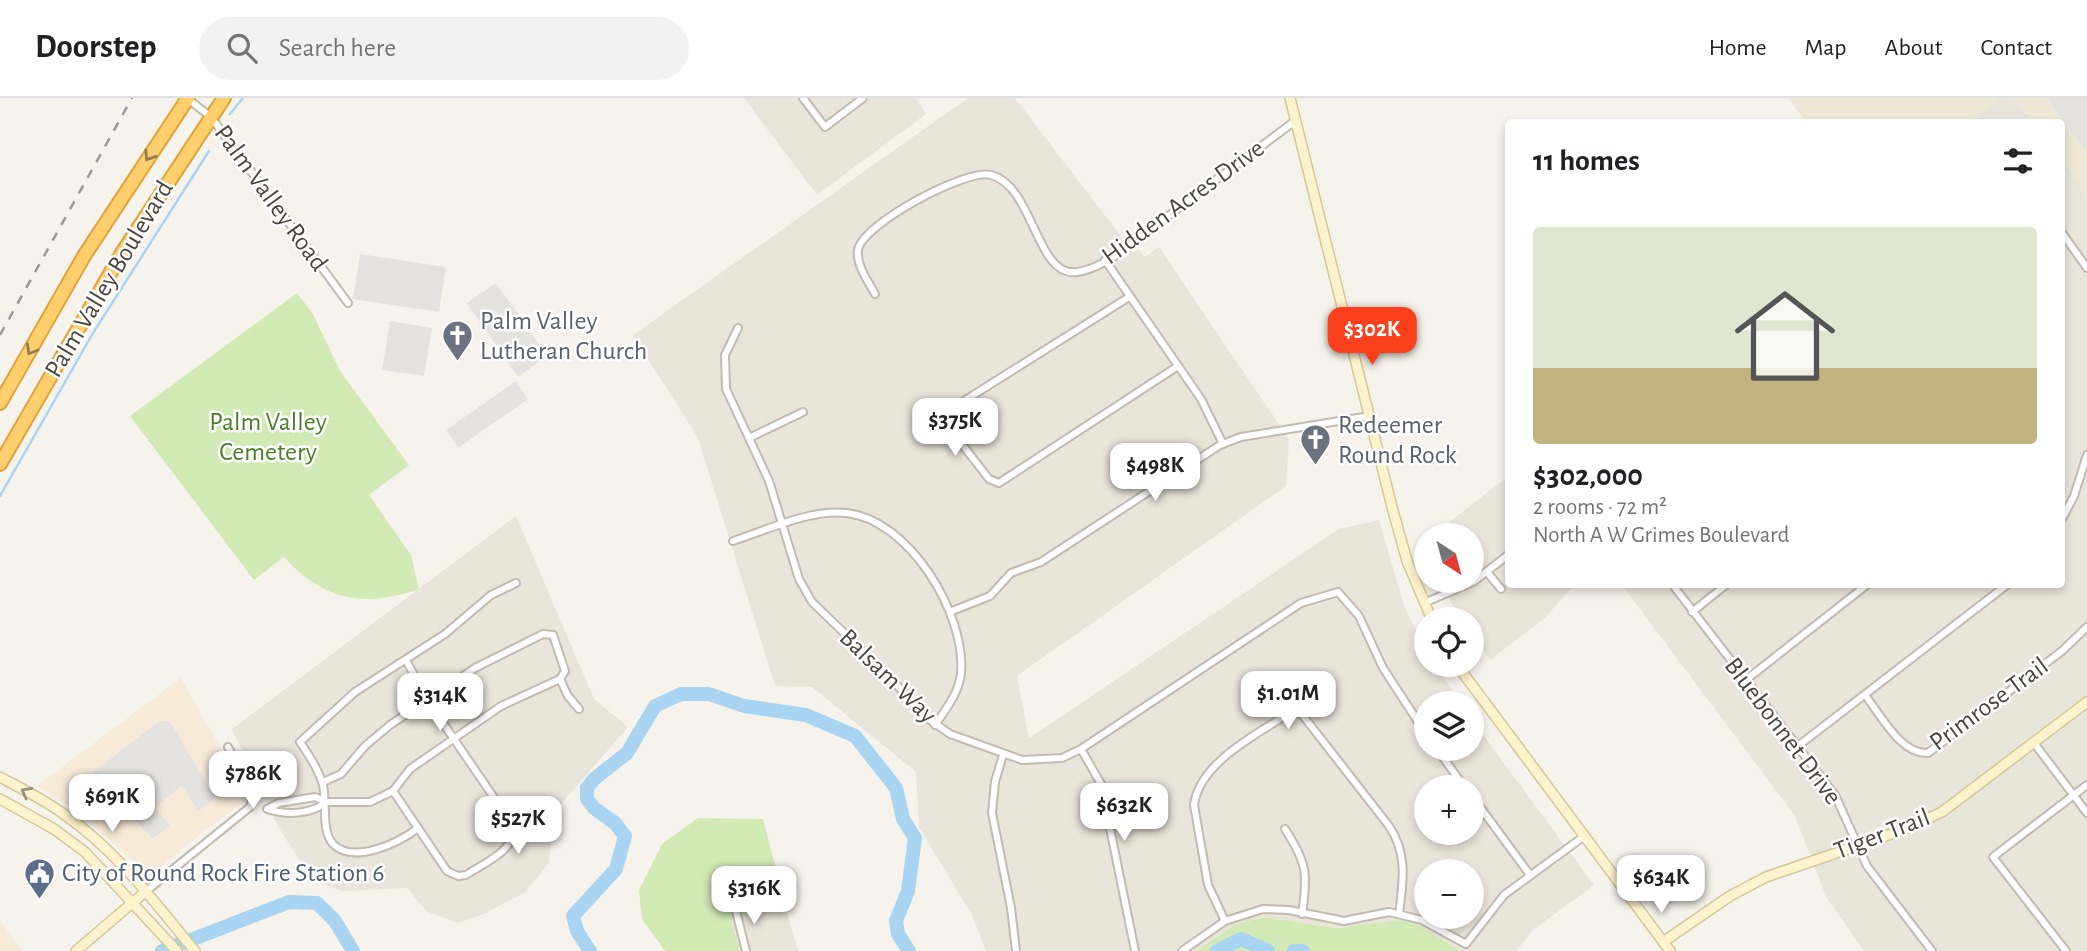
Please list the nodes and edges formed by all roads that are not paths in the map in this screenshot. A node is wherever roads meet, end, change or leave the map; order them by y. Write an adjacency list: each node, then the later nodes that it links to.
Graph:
1 (224, 98): 6 (highway, Palm Valley Boulevard)
2 (803, 98): 3 (street)
3 (863, 98)
4 (1290, 98): 7 (main road)
5 (188, 99): 6 (street, Palm Valley Road); 16 (highway, Palm Valley Boulevard, one-way to 16)
6 (211, 117): 13 (street, Palm Valley Road); 22 (highway, Palm Valley Boulevard)
7 (1295, 121): 9 (street, Hidden Acres Drive); 18 (main road)
8 (2065, 237): 10 (street)
9 (1105, 260): 11 (street, Hidden Acres Drive); 12 (street)
10 (2087, 268)
11 (875, 294)
12 (1129, 297): 15 (street); 15 (street)
13 (348, 303)
14 (738, 328): 19 (street, Balsam Way)
15 (1178, 366): 20 (street)
16 (0, 403)
17 (803, 412): 19 (street)
18 (1370, 416): 20 (street); 34 (main road)
19 (749, 438): 24 (street, Balsam Way)
20 (1223, 443): 36 (street)
21 (2087, 455): 23 (street)
22 (0, 464)
23 (2065, 513)
24 (783, 526): 25 (street); 36 (street); 48 (street, Balsam Way)
25 (733, 541)
26 (1505, 557): 27 (street)
27 (1487, 572): 33 (street); 34 (street)
28 (516, 583): 39 (street)
29 (1675, 588): 37 (street, Bluebonnet Drive)
30 (1722, 588): 37 (street)
31 (1863, 588): 42 (street)
32 (2003, 588): 43 (street)
33 (1501, 589)
34 (1424, 603): 35 (main road)
35 (1426, 607)
36 (952, 611): 48 (street)
37 (1692, 612): 42 (street, Bluebonnet Drive)
38 (2087, 627): 43 (street, Primrose Trail)
39 (406, 660): 44 (street); 56 (street)
40 (1466, 677): 72 (main road)
41 (560, 679): 44 (street); 46 (street); 49 (street)
42 (1747, 679): 51 (street, Bluebonnet Drive)
43 (1865, 695): 51 (street)
44 (428, 701): 49 (street); 56 (street)
45 (2087, 702): 50 (main road, Tiger Trail)
46 (579, 709)
47 (1414, 716): 53 (street, Balsam Way)
48 (935, 725): 54 (street, Balsam Way)
49 (454, 740): 58 (street); 70 (street)
50 (2034, 743): 59 (street); 73 (main road, Tiger Trail)
51 (1798, 746): 73 (street, Bluebonnet Drive)
52 (228, 747): 64 (street)
53 (1082, 749): 54 (street, Balsam Way); 87 (street)
54 (1003, 755): 86 (street)
55 (0, 777): 75 (main road, one-way to 55)
56 (323, 782): 62 (street)
57 (2087, 785): 59 (street)
58 (393, 791): 62 (street); 70 (street)
59 (2073, 796): 69 (street); 91 (street)
60 (310, 798): 62 (street); 63 (street); 66 (street)
61 (0, 799): 76 (main road)
62 (326, 802): 66 (street); 70 (street)
63 (279, 803): 65 (street); 68 (street)
64 (250, 807): 65 (street); 75 (street)
65 (267, 809): 68 (street)
66 (311, 810): 68 (street)
67 (1484, 812): 74 (street)
68 (280, 813)
69 (2087, 813)
70 (418, 828)
71 (1285, 829): 78 (street)
72 (1583, 837): 74 (street); 81 (main road)
73 (1856, 846): 81 (main road, Tiger Trail); 90 (street, Bluebonnet Drive)
74 (1530, 874): 79 (street)
75 (145, 892): 76 (main road); 84 (main road)
76 (134, 902): 82 (main road); 83 (main road)
77 (735, 907): 85 (street)
78 (1302, 914): 79 (street); 80 (street)
79 (1399, 914): 80 (street)
80 (1225, 921): 88 (street)
81 (1663, 942): 89 (main road)
82 (76, 951)
83 (177, 951)
84 (195, 951)
85 (746, 951)
86 (1016, 951)
87 (1135, 951)
88 (1182, 951)
89 (1670, 951)
90 (1932, 951)
91 (2066, 951)

